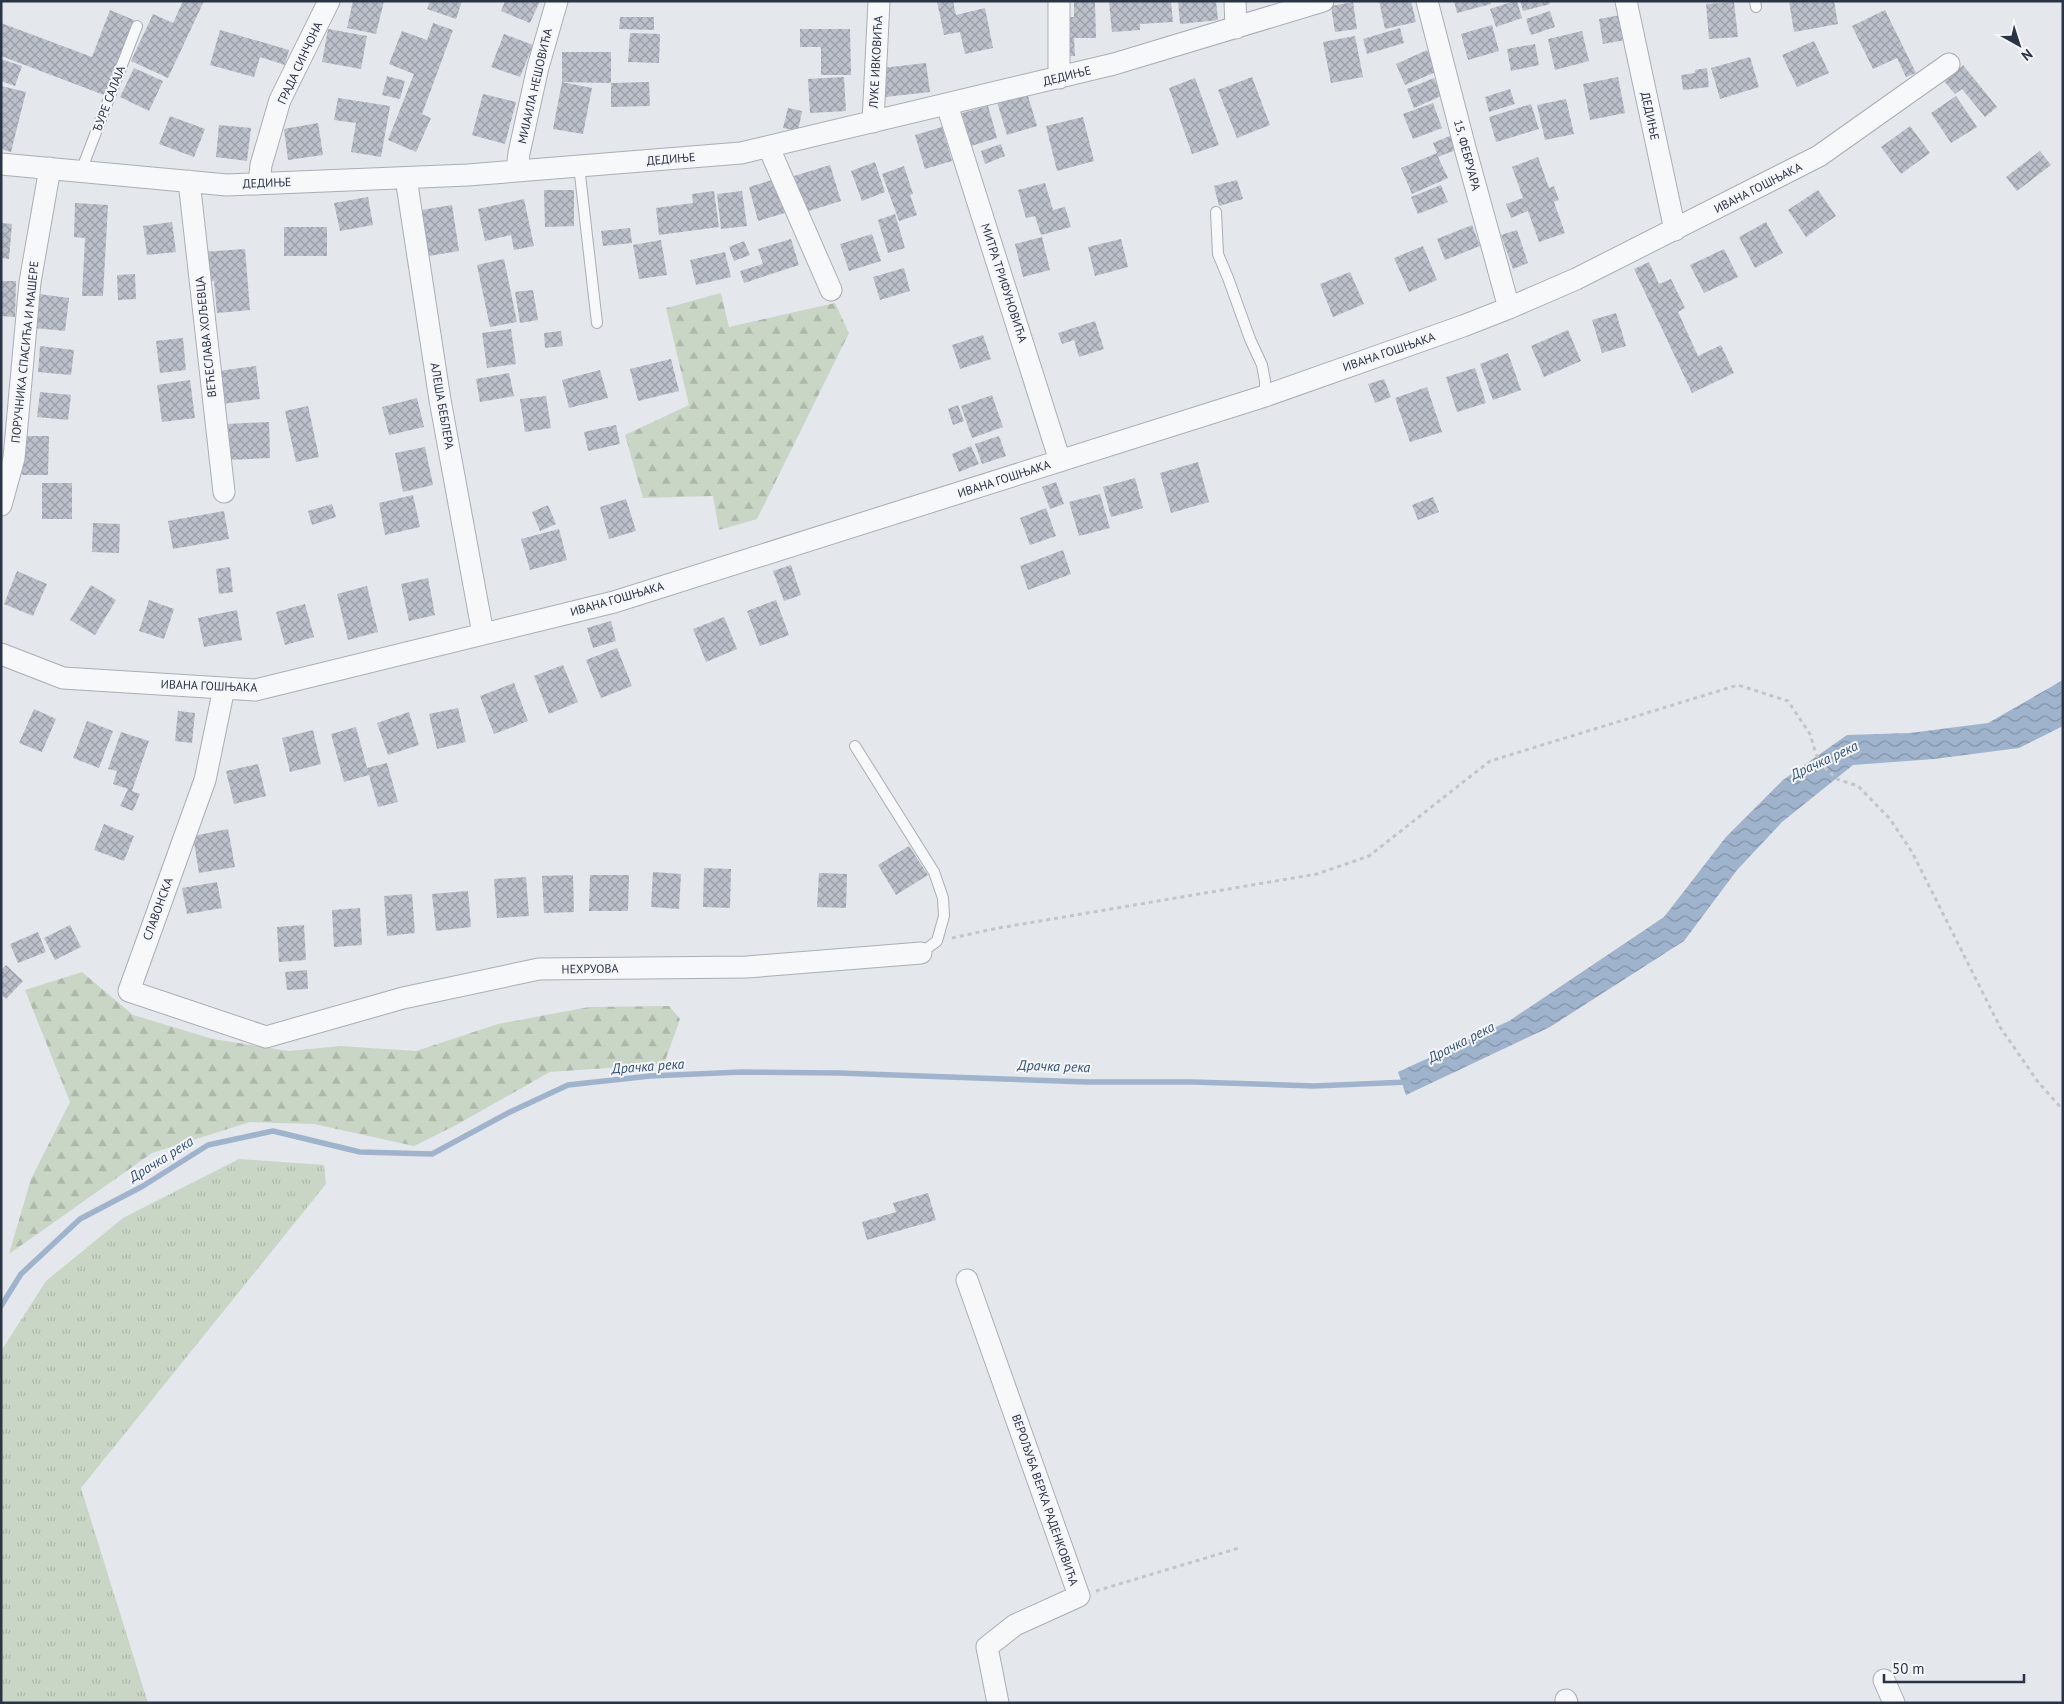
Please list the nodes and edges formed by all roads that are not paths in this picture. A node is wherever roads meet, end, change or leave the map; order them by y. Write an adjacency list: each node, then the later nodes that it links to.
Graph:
1 (329, 1): 23 (street, ГРАДА СИНЧОНА)
2 (557, 1): 20 (street, МИЈАИЛА НЕШОВИЋА)
3 (879, 1): 14 (street, ЛУКЕ ИВКОВИЋА)
4 (1059, 1): 12 (street)
5 (1236, 1): 10 (street)
6 (1323, 1): 10 (street, ДЕДИЊЕ)
7 (1427, 1): 27 (street, 15. ФЕБРУАРА)
8 (1626, 1): 25 (street, ДЕДИЊЕ)
9 (137, 26): 19 (lane, ЂУРЕ САЛАЈА)
10 (1236, 28): 12 (street, ДЕДИЊЕ)
11 (1949, 64): 25 (street, ИВАНА ГОШЊАКА)
12 (1058, 78): 13 (street, ДЕДИЊЕ)
13 (947, 105): 14 (street, ДЕДИЊЕ); 30 (street, МИТРА ТРИФУНОВИЋА)
14 (873, 122): 15 (street, ДЕДИЊЕ)
15 (769, 148): 17 (street, ДЕДИЊЕ); 26 (street)
16 (1, 164): 18 (street, ДЕДИЊЕ)
17 (579, 166): 20 (street, ДЕДИЊЕ); 28 (lane)
18 (50, 168): 19 (street, ДЕДИЊЕ); 32 (street, ПОРУЧНИКА СПАСИЋА И МАШЕРЕ)
19 (81, 171): 22 (street, ДЕДИЊЕ)
20 (517, 171): 21 (street, ДЕДИЊЕ)
21 (406, 178): 23 (street, ДЕДИЊЕ); 33 (street, АЛЕША БЕБЛЕРА)
22 (189, 181): 23 (street, ДЕДИЊЕ); 31 (street, ВЕЋЕСЛАВА ХОЉЕВЦА)
23 (258, 184)
24 (1216, 212): 29 (lane)
25 (1675, 230): 27 (street, ИВАНА ГОШЊАКА)
26 (831, 290)
27 (1509, 308): 29 (street, ИВАНА ГОШЊАКА)
28 (597, 323)
29 (1265, 396): 30 (street, ИВАНА ГОШЊАКА)
30 (1060, 461): 33 (street, ИВАНА ГОШЊАКА)
31 (224, 492)
32 (1, 505)
33 (483, 634): 35 (street, ИВАНА ГОШЊАКА)
34 (1, 654): 35 (street, ИВАНА ГОШЊАКА)
35 (224, 688): 38 (street, СЛАВОНСКА)
36 (855, 746): 37 (lane)
37 (929, 947): 38 (street, НЕХРУОВА)
38 (266, 1036)
39 (967, 1280): 41 (street, ВЕРОЉУБА ВЕРКА РАДЕНКОВИЋА)
40 (1884, 1680): 42 (street)
41 (998, 1703)
42 (1894, 1703)

